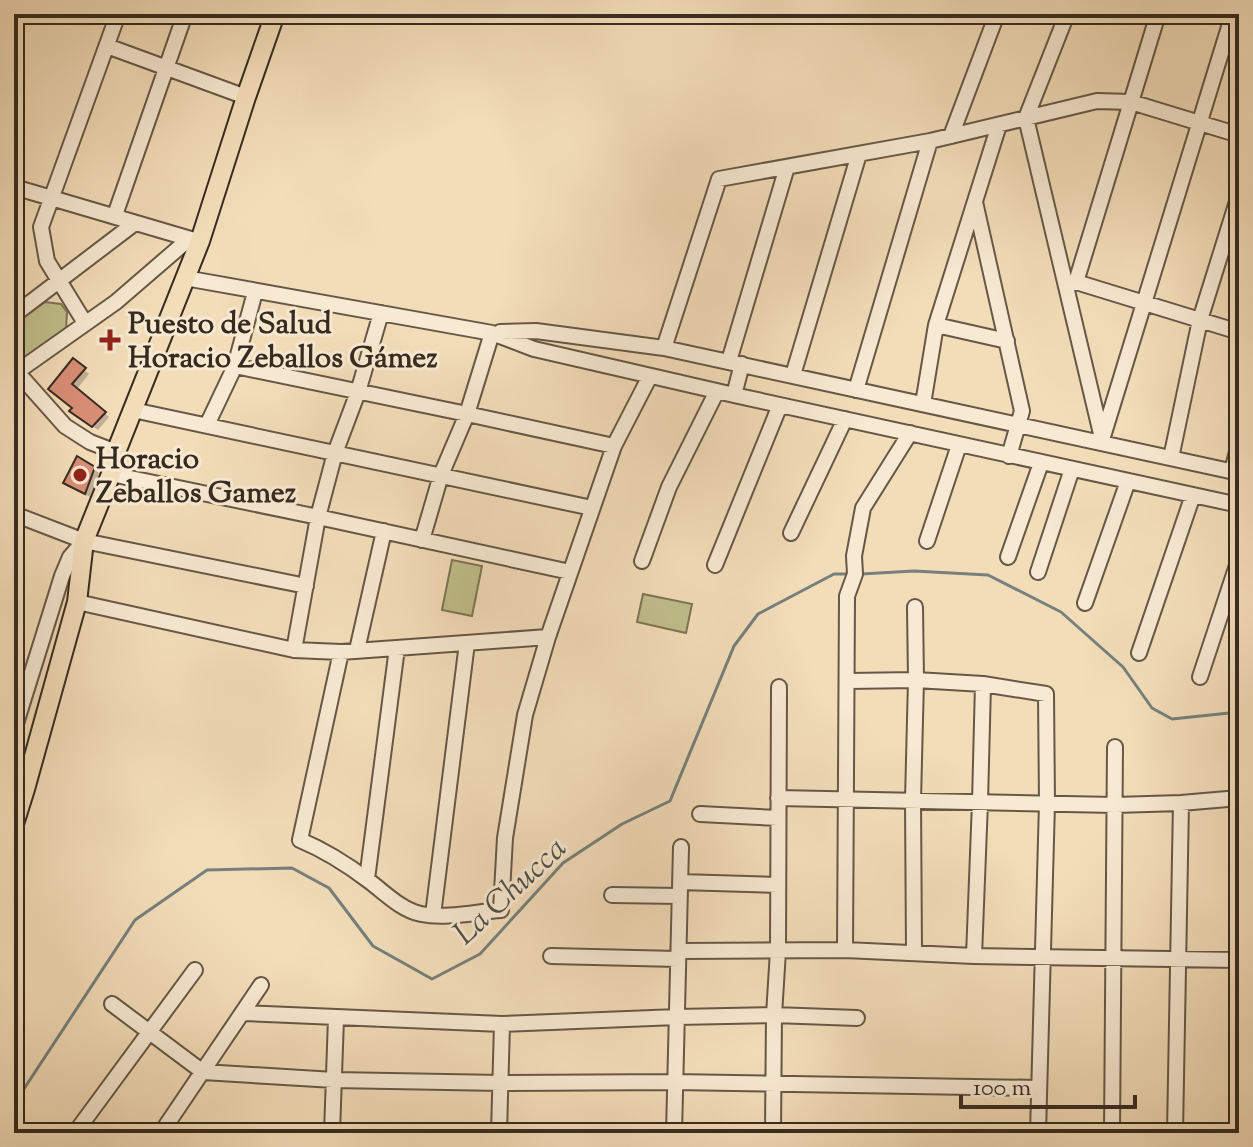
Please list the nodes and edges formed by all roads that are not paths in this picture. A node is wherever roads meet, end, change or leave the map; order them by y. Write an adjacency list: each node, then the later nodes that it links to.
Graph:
1 (118, 14): 8 (street)
2 (185, 14): 9 (street)
3 (275, 14): 10 (main road)
4 (997, 14): 16 (street)
5 (1067, 14): 12 (street)
6 (1158, 14): 11 (street)
7 (1233, 14): 13 (street)
8 (107, 46): 9 (street); 22 (street)
9 (166, 68): 10 (street); 24 (street)
10 (246, 97): 26 (main road)
11 (1131, 102): 12 (street); 13 (street); 29 (street)
12 (1026, 118): 14 (street); 29 (street)
13 (1198, 123): 15 (street); 31 (street)
14 (999, 125): 16 (street); 23 (street)
15 (1239, 135)
16 (951, 136): 17 (street)
17 (930, 141): 18 (street); 46 (street)
18 (859, 154): 19 (street); 44 (street)
19 (787, 167): 40 (street); 41 (street)
20 (14, 187): 22 (street)
21 (1239, 195): 34 (street)
22 (51, 197): 24 (street); 28 (street)
23 (975, 202): 36 (street); 39 (street)
24 (115, 215): 25 (street)
25 (135, 223): 26 (street); 28 (street)
26 (194, 240): 27 (main road); 35 (street)
27 (185, 278): 30 (street); 52 (main road)
28 (59, 283): 33 (street); 35 (street)
29 (1070, 283): 31 (street); 58 (street)
30 (255, 292): 32 (street); 42 (street)
31 (1143, 303): 34 (street); 58 (street)
32 (381, 313): 38 (street); 48 (street)
33 (14, 315)
34 (1200, 320): 37 (street); 65 (street)
35 (85, 323): 43 (street)
36 (936, 325): 39 (street); 50 (street)
37 (1239, 332)
38 (492, 333): 40 (street); 45 (street); 53 (street)
39 (1007, 341): 56 (street)
40 (664, 348): 41 (street)
41 (735, 362): 44 (street); 49 (street)
42 (235, 366): 48 (street); 55 (street)
43 (16, 373): 62 (street)
44 (793, 375): 46 (street)
45 (650, 376): 47 (street); 61 (street)
46 (856, 390): 50 (street)
47 (717, 391): 49 (street); 84 (street)
48 (358, 392): 53 (street); 63 (street)
49 (734, 395): 51 (street)
50 (923, 404): 56 (street)
51 (780, 405): 54 (street); 85 (street)
52 (133, 410): 55 (street); 62 (main road)
53 (467, 414): 61 (street); 70 (street)
54 (845, 419): 57 (street); 78 (street)
55 (207, 425): 63 (street)
56 (1018, 425): 58 (street); 64 (street)
57 (910, 433): 60 (street); 101 (street)
58 (1102, 440): 65 (street)
59 (1239, 444): 68 (street)
60 (959, 445): 64 (street); 81 (street)
61 (614, 446): 74 (street)
62 (116, 452): 69 (main road)
63 (335, 453): 70 (street); 76 (street)
64 (1009, 456): 66 (street)
65 (1171, 458): 68 (street)
66 (1041, 463): 67 (street); 82 (street)
67 (1072, 469): 71 (street); 87 (street)
68 (1235, 472)
69 (111, 474): 76 (street); 80 (main road)
70 (441, 475): 74 (street); 79 (street)
71 (1128, 481): 72 (street); 90 (street)
72 (1193, 495): 73 (street); 98 (street)
73 (1239, 505)
74 (592, 508): 86 (street)
75 (14, 514): 80 (street)
76 (318, 517): 77 (street); 88 (street)
77 (384, 531): 79 (street); 96 (street)
78 (791, 533)
79 (422, 540): 86 (street)
80 (84, 541): 88 (street); 89 (main road); 104 (street)
81 (927, 541)
82 (1008, 557)
83 (1239, 559): 99 (street)
84 (642, 561)
85 (715, 565)
86 (570, 572): 92 (street)
87 (1038, 572)
88 (306, 586): 95 (street)
89 (77, 602): 95 (street); 116 (main road)
90 (1085, 603)
91 (915, 607): 100 (street)
92 (548, 637): 93 (street); 122 (street)
93 (467, 643): 94 (street); 122 (street)
94 (397, 648): 96 (street); 118 (street)
95 (294, 650): 97 (street)
96 (357, 650): 97 (street)
97 (341, 652): 118 (street)
98 (1139, 653)
99 (1200, 677)
100 (916, 680): 101 (street); 102 (street); 109 (street)
101 (848, 681): 108 (street)
102 (983, 684): 110 (street); 111 (street)
103 (779, 687): 106 (street)
104 (14, 730)
105 (1115, 747): 113 (street)
106 (778, 798): 108 (street); 115 (street)
107 (1239, 798): 112 (street)
108 (845, 800): 109 (street); 123 (street)
109 (913, 800): 110 (street); 125 (street)
110 (980, 802): 111 (street); 128 (street)
111 (1047, 803): 113 (street); 129 (street)
112 (1181, 803): 113 (street); 131 (street)
113 (1115, 805): 130 (street)
114 (700, 814): 115 (street)
115 (778, 818): 119 (street)
116 (14, 824)
117 (681, 847): 120 (street)
118 (367, 879): 122 (street)
119 (778, 885): 120 (street); 124 (street)
120 (680, 889): 121 (street); 126 (street)
121 (612, 895)
122 (433, 915)
123 (845, 950): 124 (street); 125 (street)
124 (778, 951): 126 (street); 137 (street)
125 (914, 953): 128 (street)
126 (678, 955): 127 (street); 138 (street)
127 (551, 956)
128 (974, 956): 129 (street)
129 (1042, 956): 130 (street); 148 (street)
130 (1113, 957): 131 (street); 160 (street)
131 (1178, 959): 132 (street); 161 (street)
132 (1239, 960)
133 (195, 970): 142 (street)
134 (261, 985): 136 (street)
135 (112, 1004): 142 (street)
136 (243, 1013): 139 (street); 143 (street)
137 (774, 1015): 138 (street); 140 (street); 147 (street)
138 (677, 1017): 141 (street); 145 (street)
139 (336, 1018): 141 (street); 144 (street)
140 (857, 1018)
141 (502, 1024): 146 (street)
142 (150, 1031): 143 (street); 152 (street)
143 (203, 1072): 144 (street); 149 (street)
144 (334, 1080): 146 (street); 155 (street)
145 (675, 1082): 146 (street); 147 (street); 157 (street)
146 (502, 1083): 156 (street)
147 (773, 1083): 148 (street); 158 (street)
148 (1039, 1088): 159 (street)
149 (174, 1116): 153 (street); 154 (street)
150 (14, 1124): 151 (street)
151 (22, 1133)
152 (75, 1133)
153 (161, 1133)
154 (172, 1133)
155 (332, 1133)
156 (499, 1133)
157 (674, 1133)
158 (773, 1133)
159 (1039, 1133)
160 (1112, 1133)
161 (1175, 1133)

